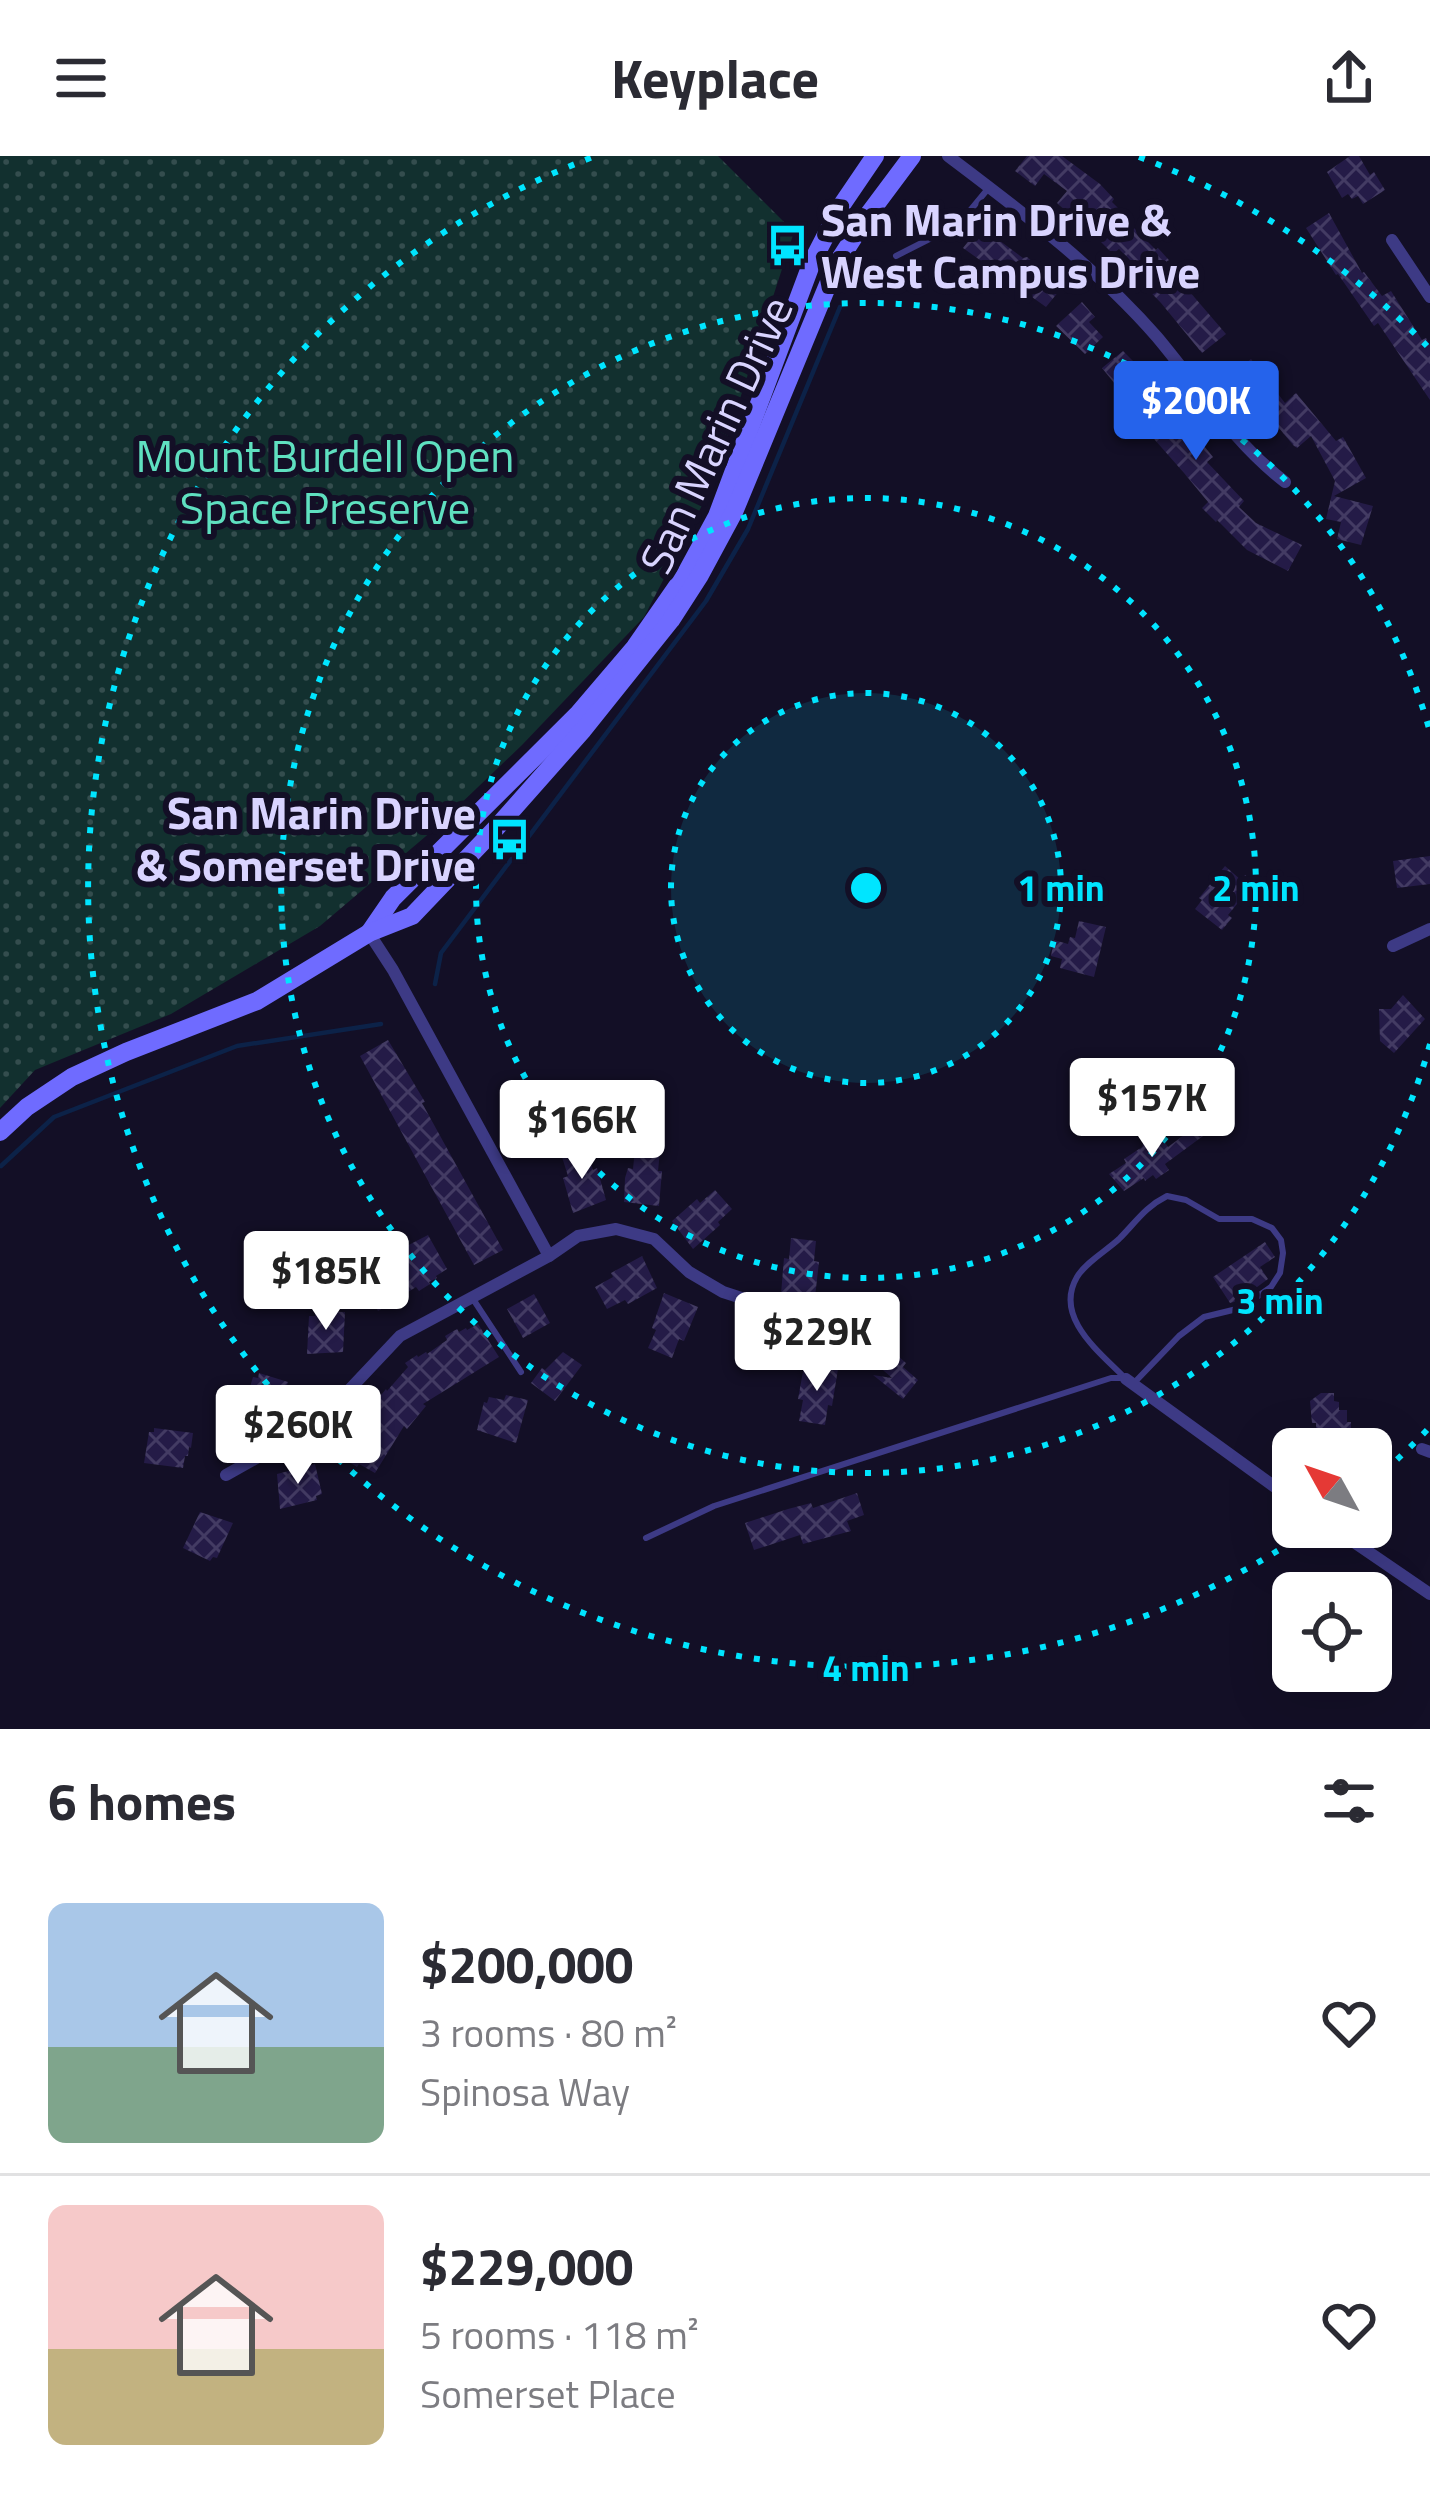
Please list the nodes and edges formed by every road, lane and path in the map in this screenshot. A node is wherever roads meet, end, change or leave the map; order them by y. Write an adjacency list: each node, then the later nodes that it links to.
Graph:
1 (875, 156): 10 (main road, San Marin Drive)
2 (912, 156): 10 (main road, San Marin Drive)
3 (949, 156): 4 (street)
4 (989, 187): 6 (lane); 8 (street)
5 (1392, 240): 7 (street)
6 (896, 256)
7 (1430, 297)
8 (1285, 482)
9 (1430, 929): 11 (street)
10 (369, 933): 12 (main road, San Marin Drive); 13 (street)
11 (1394, 946)
12 (0, 1132)
13 (549, 1256): 14 (street); 15 (street)
14 (471, 1296): 16 (lane); 18 (street)
15 (841, 1330)
16 (521, 1372)
17 (1130, 1381): 17 (lane); 19 (street); 20 (lane)
18 (226, 1475)
19 (1272, 1485)
20 (646, 1538)
21 (1363, 1548): 22 (street)
22 (1430, 1594)

